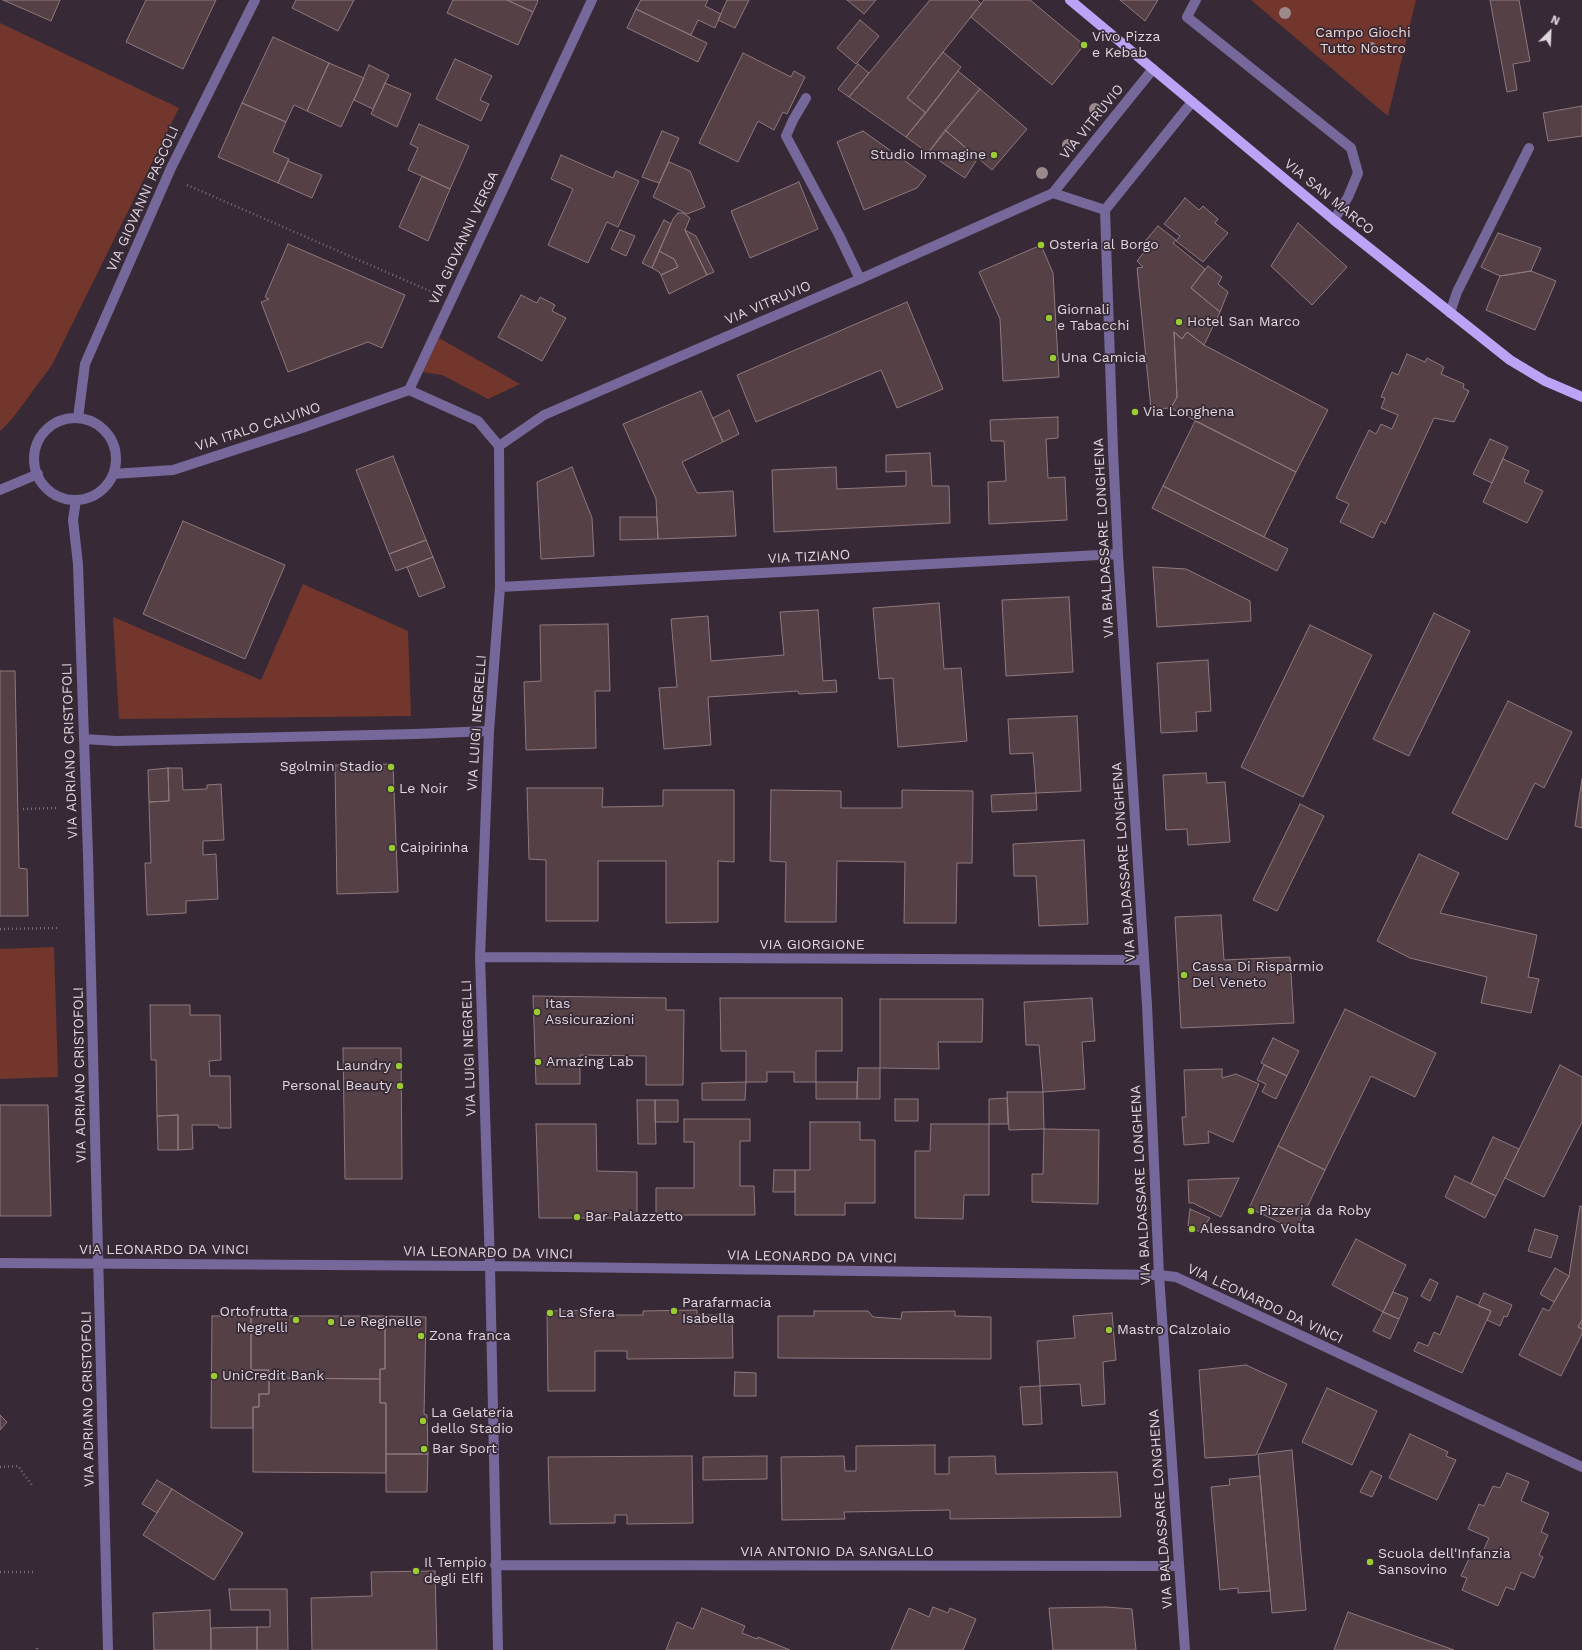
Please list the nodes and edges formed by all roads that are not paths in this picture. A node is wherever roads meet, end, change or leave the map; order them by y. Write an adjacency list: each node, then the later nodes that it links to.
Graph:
1 (255, 0): 16 (street, VIA GIOVANNI PASCOLI)
2 (592, 0): 14 (street, VIA GIOVANNI VERGA)
3 (1070, 0): 5 (main road, VIA SAN MARCO)
4 (1196, 0): 11 (street)
5 (1153, 69): 7 (main road, VIA SAN MARCO); 9 (street, VIA VITRUVIO)
6 (806, 98): 12 (street)
7 (1192, 102): 10 (street); 11 (main road, VIA SAN MARCO)
8 (1529, 148): 13 (street)
9 (1053, 193): 10 (street); 12 (street, VIA VITRUVIO)
10 (1105, 210): 22 (street, VIA BALDASSARE LONGHENA)
11 (1334, 220): 13 (main road, VIA SAN MARCO)
12 (860, 279): 17 (street, VIA VITRUVIO)
13 (1450, 312): 15 (main road, VIA SAN MARCO)
14 (408, 390): 17 (street); 19 (street, VIA ITALO CALVINO)
15 (1582, 397)
16 (78, 418): 18 (street); 19 (street)
17 (499, 446): 23 (street, VIA LUIGI NEGRELLI)
18 (38, 474): 20 (street); 21 (street)
19 (113, 474): 21 (street)
20 (0, 490)
21 (76, 500): 25 (street, VIA ADRIANO CRISTOFOLI)
22 (1118, 554): 23 (street, VIA TIZIANO); 27 (street, VIA BALDASSARE LONGHENA)
23 (500, 587): 24 (street, VIA LUIGI NEGRELLI)
24 (489, 731): 25 (street); 26 (street, VIA LUIGI NEGRELLI)
25 (84, 739): 29 (street, VIA ADRIANO CRISTOFOLI)
26 (480, 957): 27 (street, VIA GIORGIONE); 30 (street, VIA LUIGI NEGRELLI)
27 (1144, 960): 31 (street, VIA BALDASSARE LONGHENA)
28 (0, 1263): 29 (street, VIA LEONARDO DA VINCI)
29 (98, 1264): 30 (street, VIA LEONARDO DA VINCI); 35 (street, VIA ADRIANO CRISTOFOLI)
30 (490, 1266): 31 (street, VIA LEONARDO DA VINCI); 33 (street, VIA LUIGI NEGRELLI)
31 (1159, 1275): 32 (street, VIA LEONARDO DA VINCI); 34 (street, VIA BALDASSARE LONGHENA)
32 (1582, 1467)
33 (495, 1565): 34 (street, VIA ANTONIO DA SANGALLO); 36 (street, VIA LUIGI NEGRELLI)
34 (1178, 1566): 37 (street, VIA BALDASSARE LONGHENA)
35 (108, 1650)
36 (498, 1650)
37 (1184, 1650)

